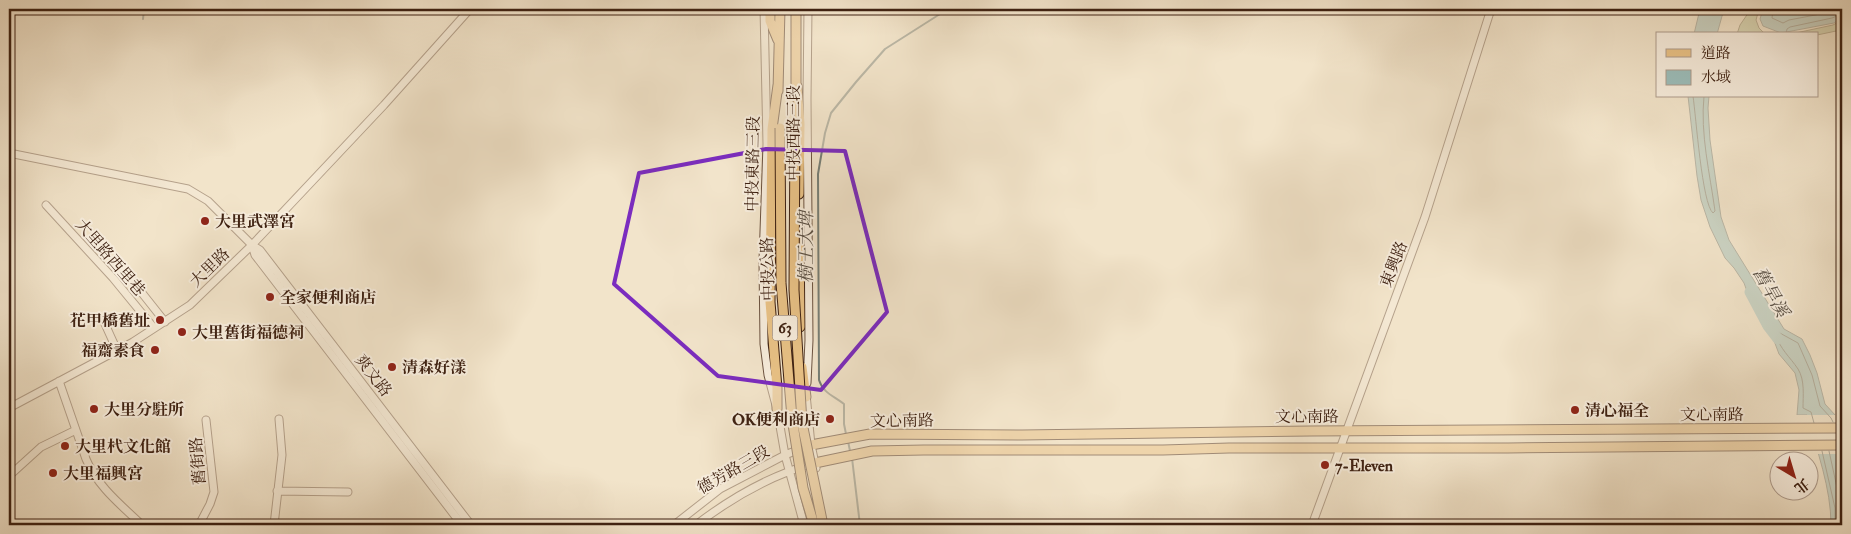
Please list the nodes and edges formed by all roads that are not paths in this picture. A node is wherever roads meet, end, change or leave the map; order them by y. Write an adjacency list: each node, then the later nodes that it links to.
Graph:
1 (470, 9): 13 (street, 大里路)
2 (764, 9): 22 (street, 中投東路三段)
3 (770, 9): 8 (main road)
4 (780, 9): 8 (main road, 中投公路 / 63)
5 (797, 9): 10 (main road, 中投公路 / 63)
6 (808, 9): 20 (street, 中投西路三段)
7 (1491, 9): 27 (street, 東興路)
8 (780, 46): 9 (main road, 中投公路 / 63)
9 (778, 85): 22 (main road); 45 (main road, 中投公路 / 63, bridge)
10 (797, 86): 20 (main road); 46 (main road, 中投公路 / 63, bridge)
11 (9, 154): 13 (street, 爽文路)
12 (46, 205): 17 (street, 大里路西里巷)
13 (252, 245): 15 (street, 大里路); 40 (street, 爽文路); 41 (street, 爽文路)
14 (123, 269): 15 (street)
15 (165, 322): 17 (street, 大里路)
16 (105, 324): 18 (street)
17 (154, 328): 18 (street, 大里路)
18 (113, 352): 19 (street, 大里路)
19 (59, 380): 21 (street, 大里路); 26 (street)
20 (806, 397): 28 (street, 中投西路三段)
21 (9, 408)
22 (777, 409): 31 (street, 中投東路三段)
23 (279, 418): 35 (street)
24 (206, 420): 38 (street, 舊街路)
25 (1842, 428): 27 (main road, 文心南路)
26 (76, 430): 34 (street); 37 (street)
27 (1346, 431): 28 (main road, 文心南路); 30 (street, 東興路)
28 (811, 445): 31 (street, 德芳路三段); 32 (street, 中投西路三段)
29 (1842, 445): 30 (main road, 文心南路)
30 (1340, 447): 32 (main road, 文心南路); 48 (street, 東興路)
31 (785, 455): 33 (street, 中投東路三段); 42 (street, 德芳路三段)
32 (815, 463): 33 (street, 德芳路三段); 47 (street, 中投西路三段)
33 (789, 471): 43 (street, 德芳路三段); 44 (street, 中投東路三段)
34 (9, 476)
35 (277, 490): 36 (street); 39 (street)
36 (348, 492)
37 (142, 525)
38 (199, 525)
39 (274, 525)
40 (462, 525)
41 (471, 525)
42 (674, 525)
43 (696, 525)
44 (804, 525)
45 (814, 525)
46 (824, 525)
47 (828, 525)
48 (1312, 525)

